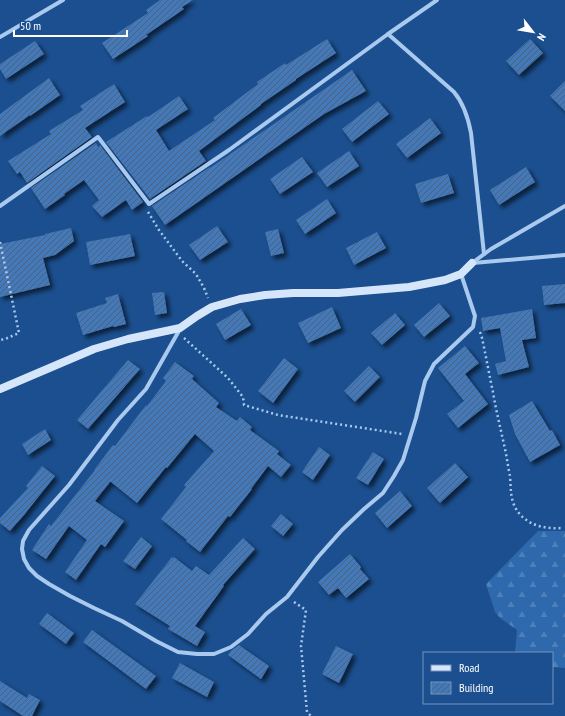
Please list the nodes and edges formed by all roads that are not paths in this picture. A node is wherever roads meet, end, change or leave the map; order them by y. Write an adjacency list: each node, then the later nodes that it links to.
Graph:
1 (63, 0): 4 (street)
2 (437, 0): 3 (street)
3 (388, 34): 5 (street); 7 (street)
4 (0, 37)
5 (0, 206)
6 (565, 206): 7 (street)
7 (484, 254): 9 (street)
8 (565, 255): 9 (street)
9 (472, 263): 10 (street)
10 (461, 274): 11 (street); 11 (street)
11 (179, 330): 12 (street)
12 (0, 389)

